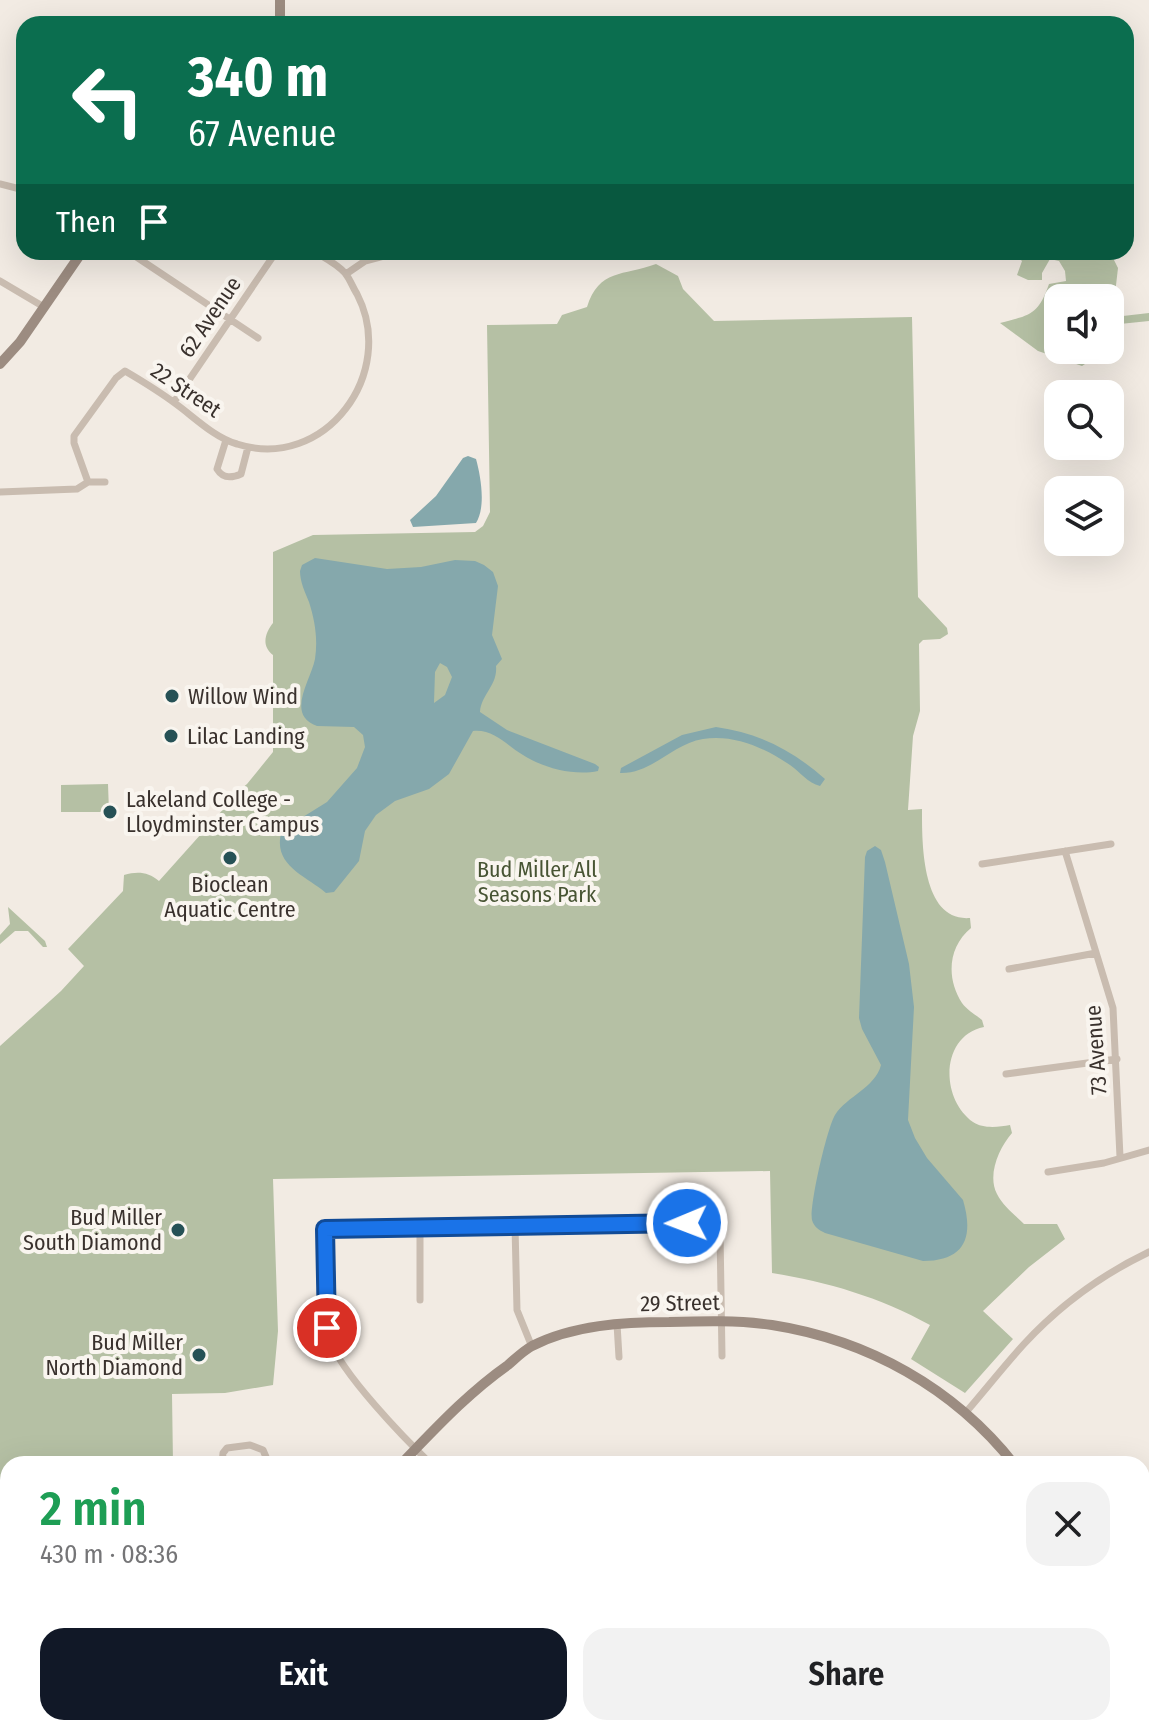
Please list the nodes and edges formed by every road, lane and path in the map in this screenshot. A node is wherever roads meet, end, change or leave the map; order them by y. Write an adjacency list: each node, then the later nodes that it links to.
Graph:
1 (76, 260): 8 (street)
2 (141, 260): 9 (street)
3 (271, 260): 9 (street, 62 Avenue)
4 (326, 260): 6 (street)
5 (369, 260): 6 (street)
6 (346, 274): 14 (street)
7 (0, 281): 8 (street)
8 (44, 307): 11 (street)
9 (231, 320): 10 (street); 12 (street, 62 Avenue)
10 (258, 338)
11 (0, 364)
12 (174, 402): 13 (street, 22 Street); 15 (street, 22 Street)
13 (226, 440): 14 (street, 22 Street); 14 (street)
14 (248, 447)
15 (88, 482): 16 (street); 17 (street)
16 (105, 482)
17 (0, 492)
18 (1111, 844): 19 (street)
19 (1065, 851): 20 (street); 21 (street, 73 Avenue)
20 (982, 864)
21 (1096, 953): 22 (street); 23 (street, 73 Avenue)
22 (1009, 969)
23 (1117, 1059): 24 (street); 26 (street, 73 Avenue)
24 (1006, 1074)
25 (1149, 1150): 26 (street)
26 (1120, 1157): 27 (street)
27 (1048, 1172)
28 (515, 1226): 29 (street); 32 (street); 34 (street)
29 (420, 1228): 31 (street); 38 (street)
30 (1149, 1252): 37 (street)
31 (420, 1300)
32 (721, 1321): 33 (street, 29 Street); 35 (street); 37 (street, 29 Street)
33 (617, 1324): 34 (street, 29 Street); 36 (street)
34 (532, 1347): 38 (street, 29 Street)
35 (722, 1356)
36 (619, 1357)
37 (967, 1411): 43 (street, 29 Street)
38 (416, 1449): 41 (street, 29 Street); 42 (street)
39 (223, 1456): 40 (street)
40 (265, 1456)
41 (409, 1456)
42 (423, 1456)
43 (1007, 1456)

